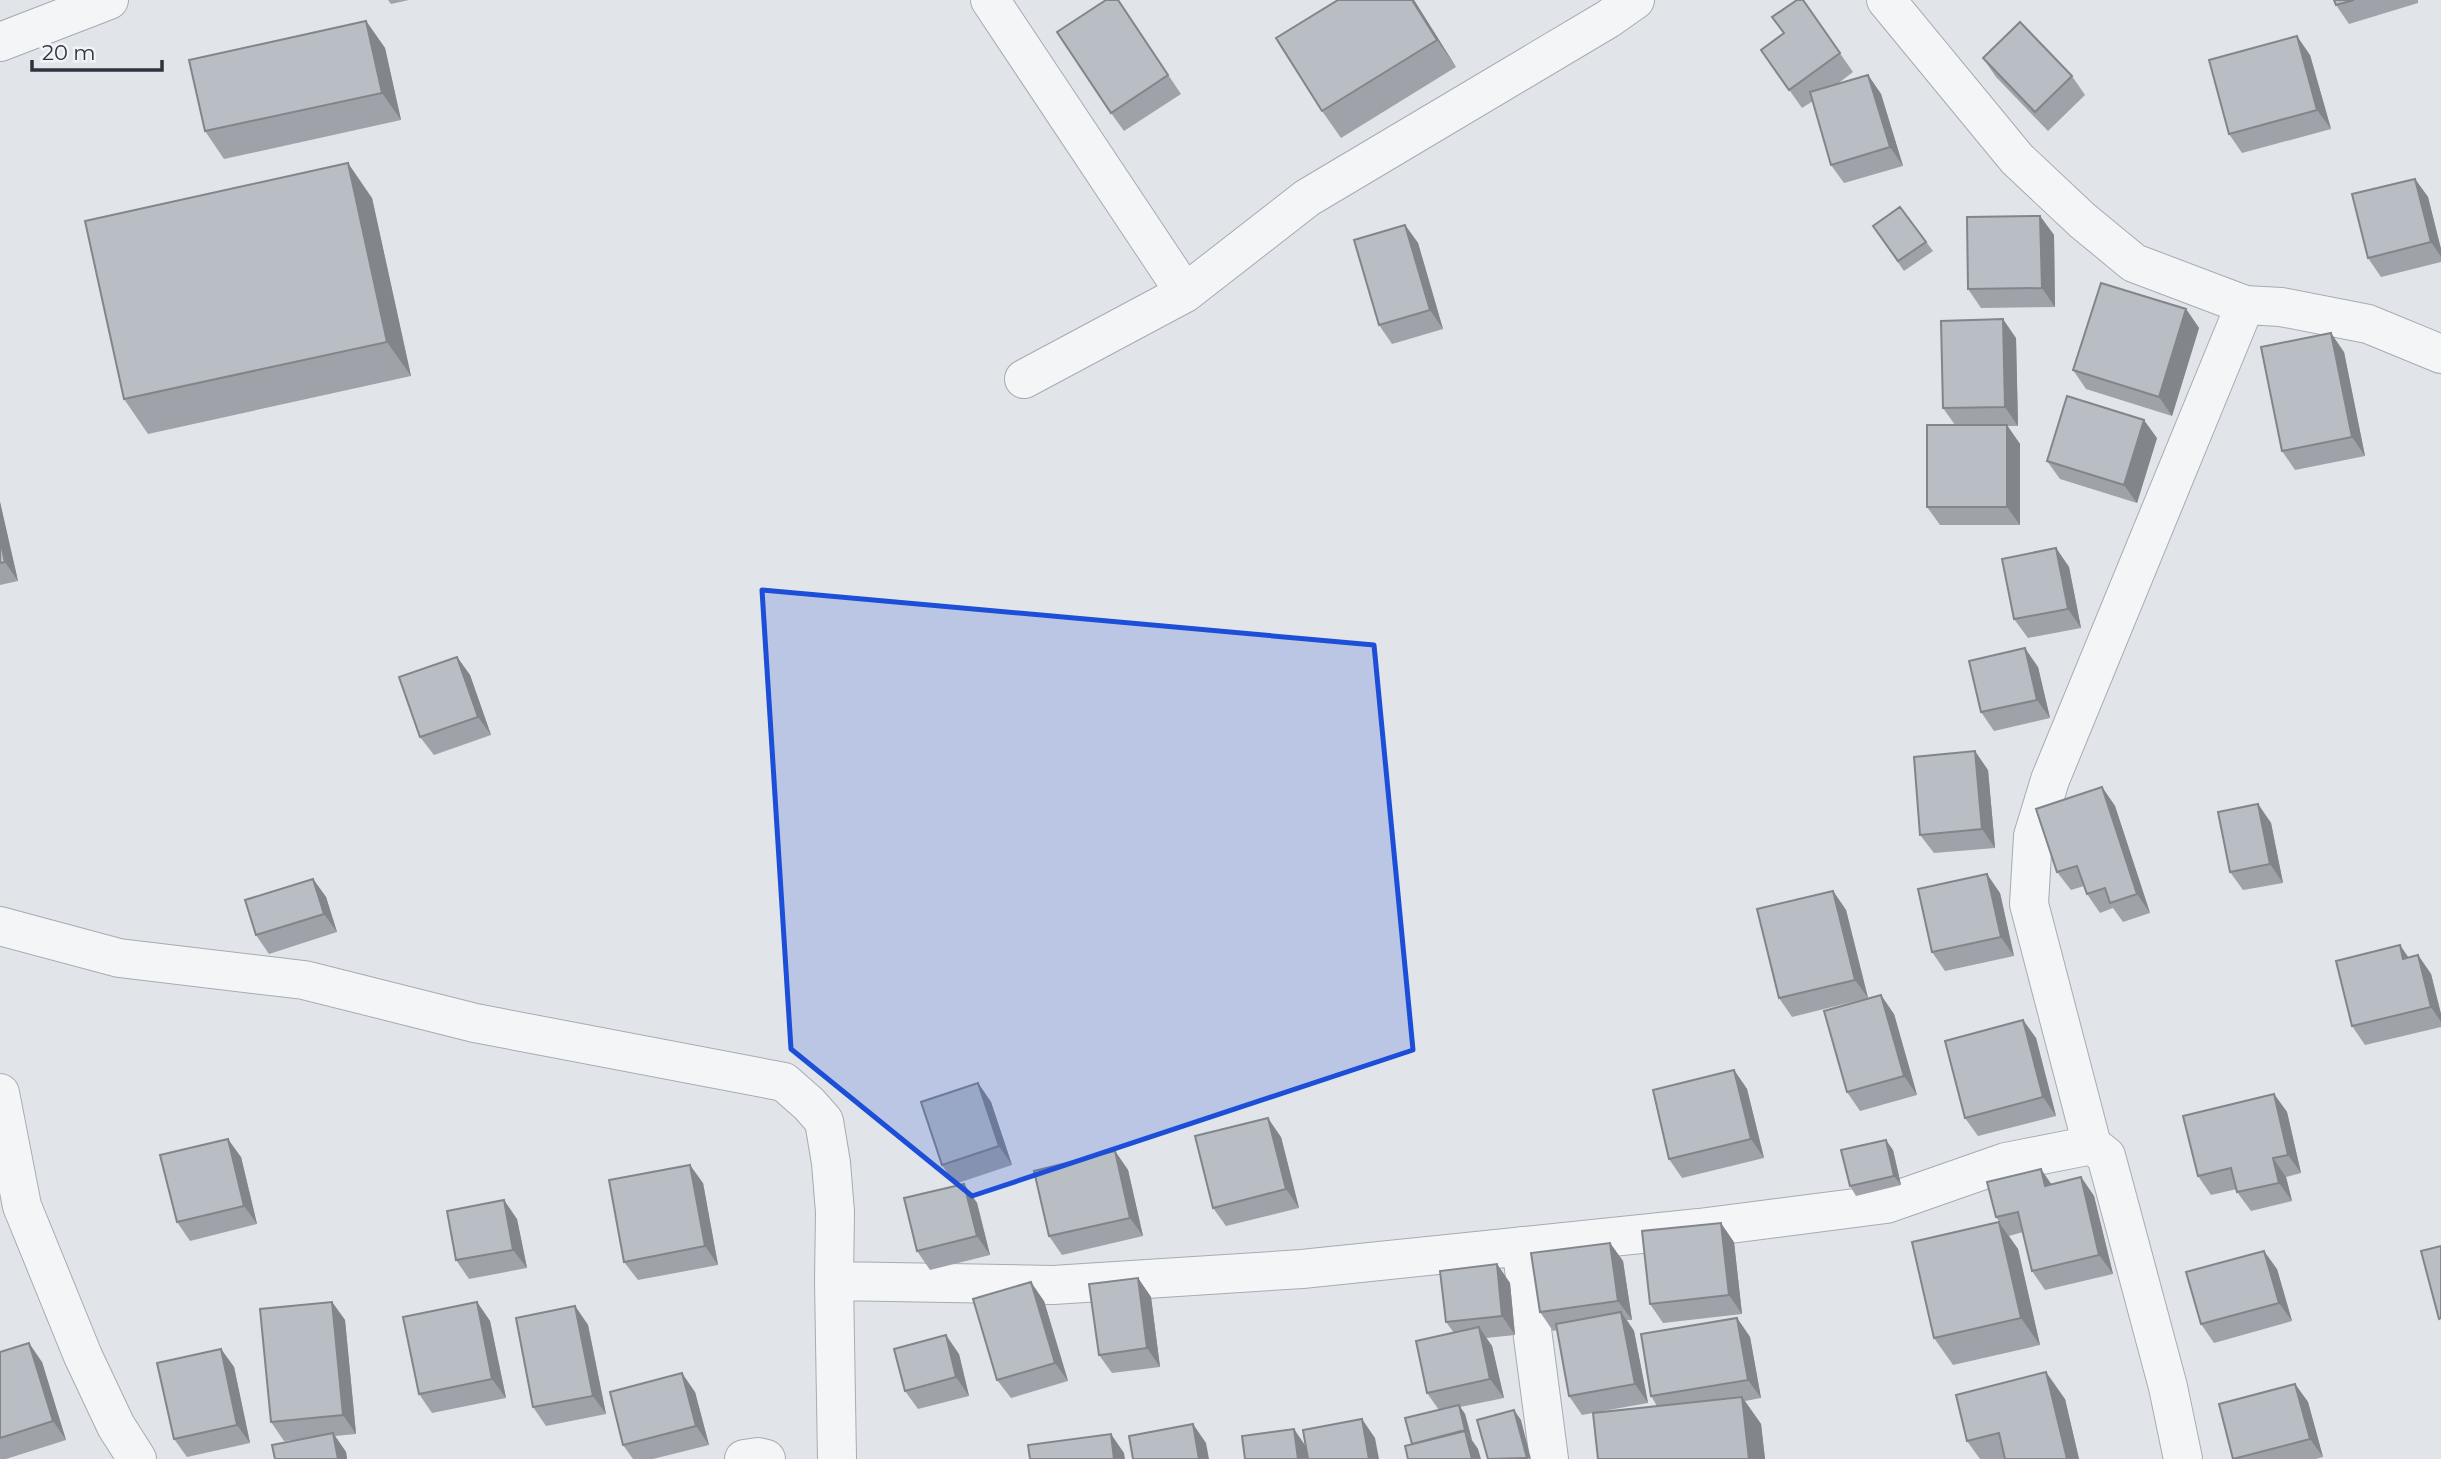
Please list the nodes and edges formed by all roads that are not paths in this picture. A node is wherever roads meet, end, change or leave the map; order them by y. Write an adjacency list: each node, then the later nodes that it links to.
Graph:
1 (109, 0): 5 (street)
2 (990, 0): 6 (street)
3 (1635, 0): 6 (street)
4 (1886, 0): 7 (street)
5 (0, 43)
6 (1185, 293): 9 (street)
7 (2245, 305): 8 (street); 12 (street)
8 (2441, 354)
9 (1024, 379)
10 (0, 926): 14 (street)
11 (0, 1093): 15 (street)
12 (2092, 1145): 13 (street); 20 (street)
13 (1521, 1246): 14 (street); 19 (street)
14 (834, 1281): 18 (street)
15 (136, 1459)
16 (744, 1459): 17 (street)
17 (766, 1459)
18 (837, 1459)
19 (1549, 1459)
20 (2183, 1459)

